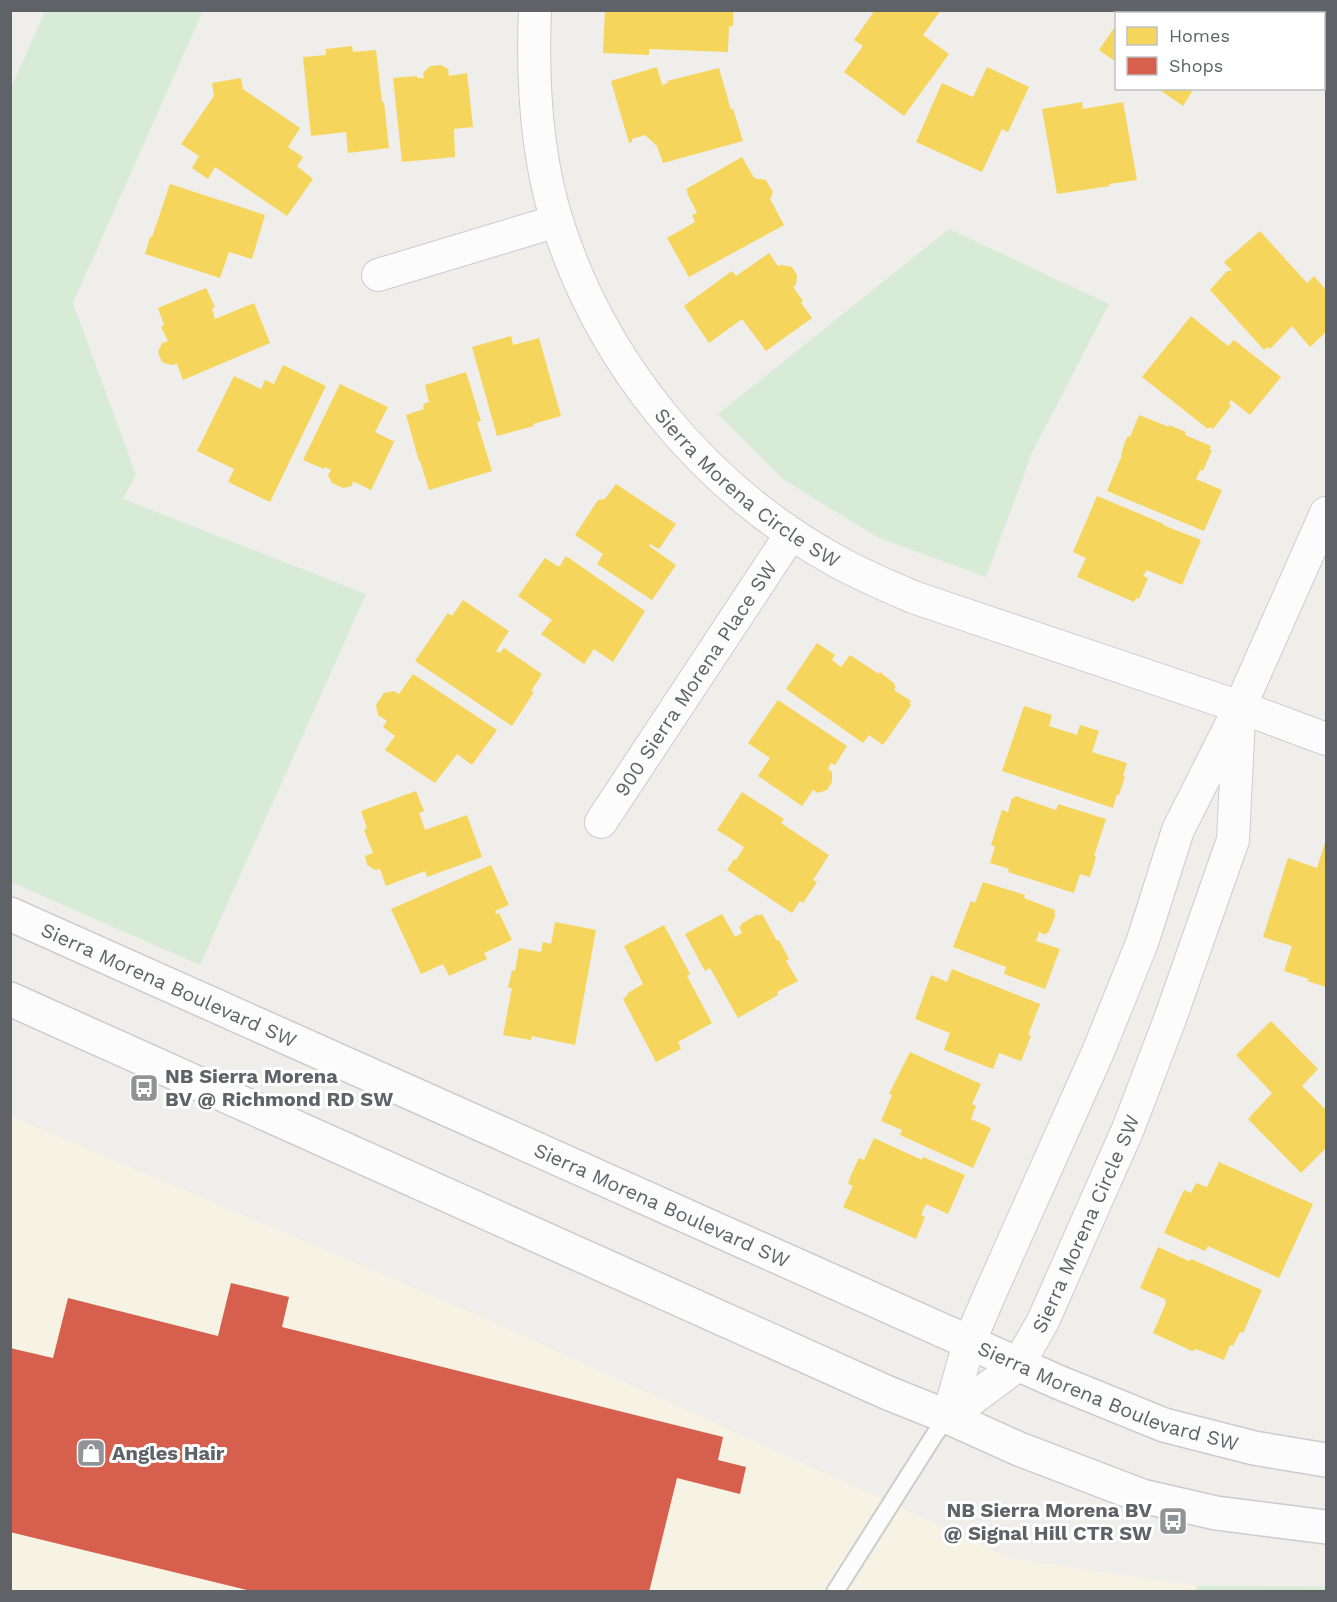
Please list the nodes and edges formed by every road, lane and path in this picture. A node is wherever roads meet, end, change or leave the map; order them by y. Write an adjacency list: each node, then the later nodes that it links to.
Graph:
1 (535, 10): 2 (street, Sierra Morena Circle SW)
2 (557, 221): 3 (street); 5 (street, Sierra Morena Circle SW)
3 (378, 275)
4 (1326, 513): 6 (street, Sierra Morena Circle SW)
5 (791, 534): 6 (street, Sierra Morena Circle SW); 8 (street, 900 Sierra Morena Place SW)
6 (1240, 707): 7 (street); 11 (street, Sierra Morena Circle SW); 12 (street, Sierra Morena Circle SW)
7 (1326, 740)
8 (601, 822)
9 (10, 914): 11 (street, Sierra Morena Boulevard SW)
10 (10, 999): 13 (street)
11 (969, 1343): 12 (street, Sierra Morena Boulevard SW); 13 (street, Sierra Morena Circle SW)
12 (1018, 1365): 13 (street, Sierra Morena Circle SW); 14 (street, Sierra Morena Boulevard SW)
13 (948, 1417): 15 (street); 16 (lane)
14 (1326, 1460)
15 (1326, 1527)
16 (835, 1592)

